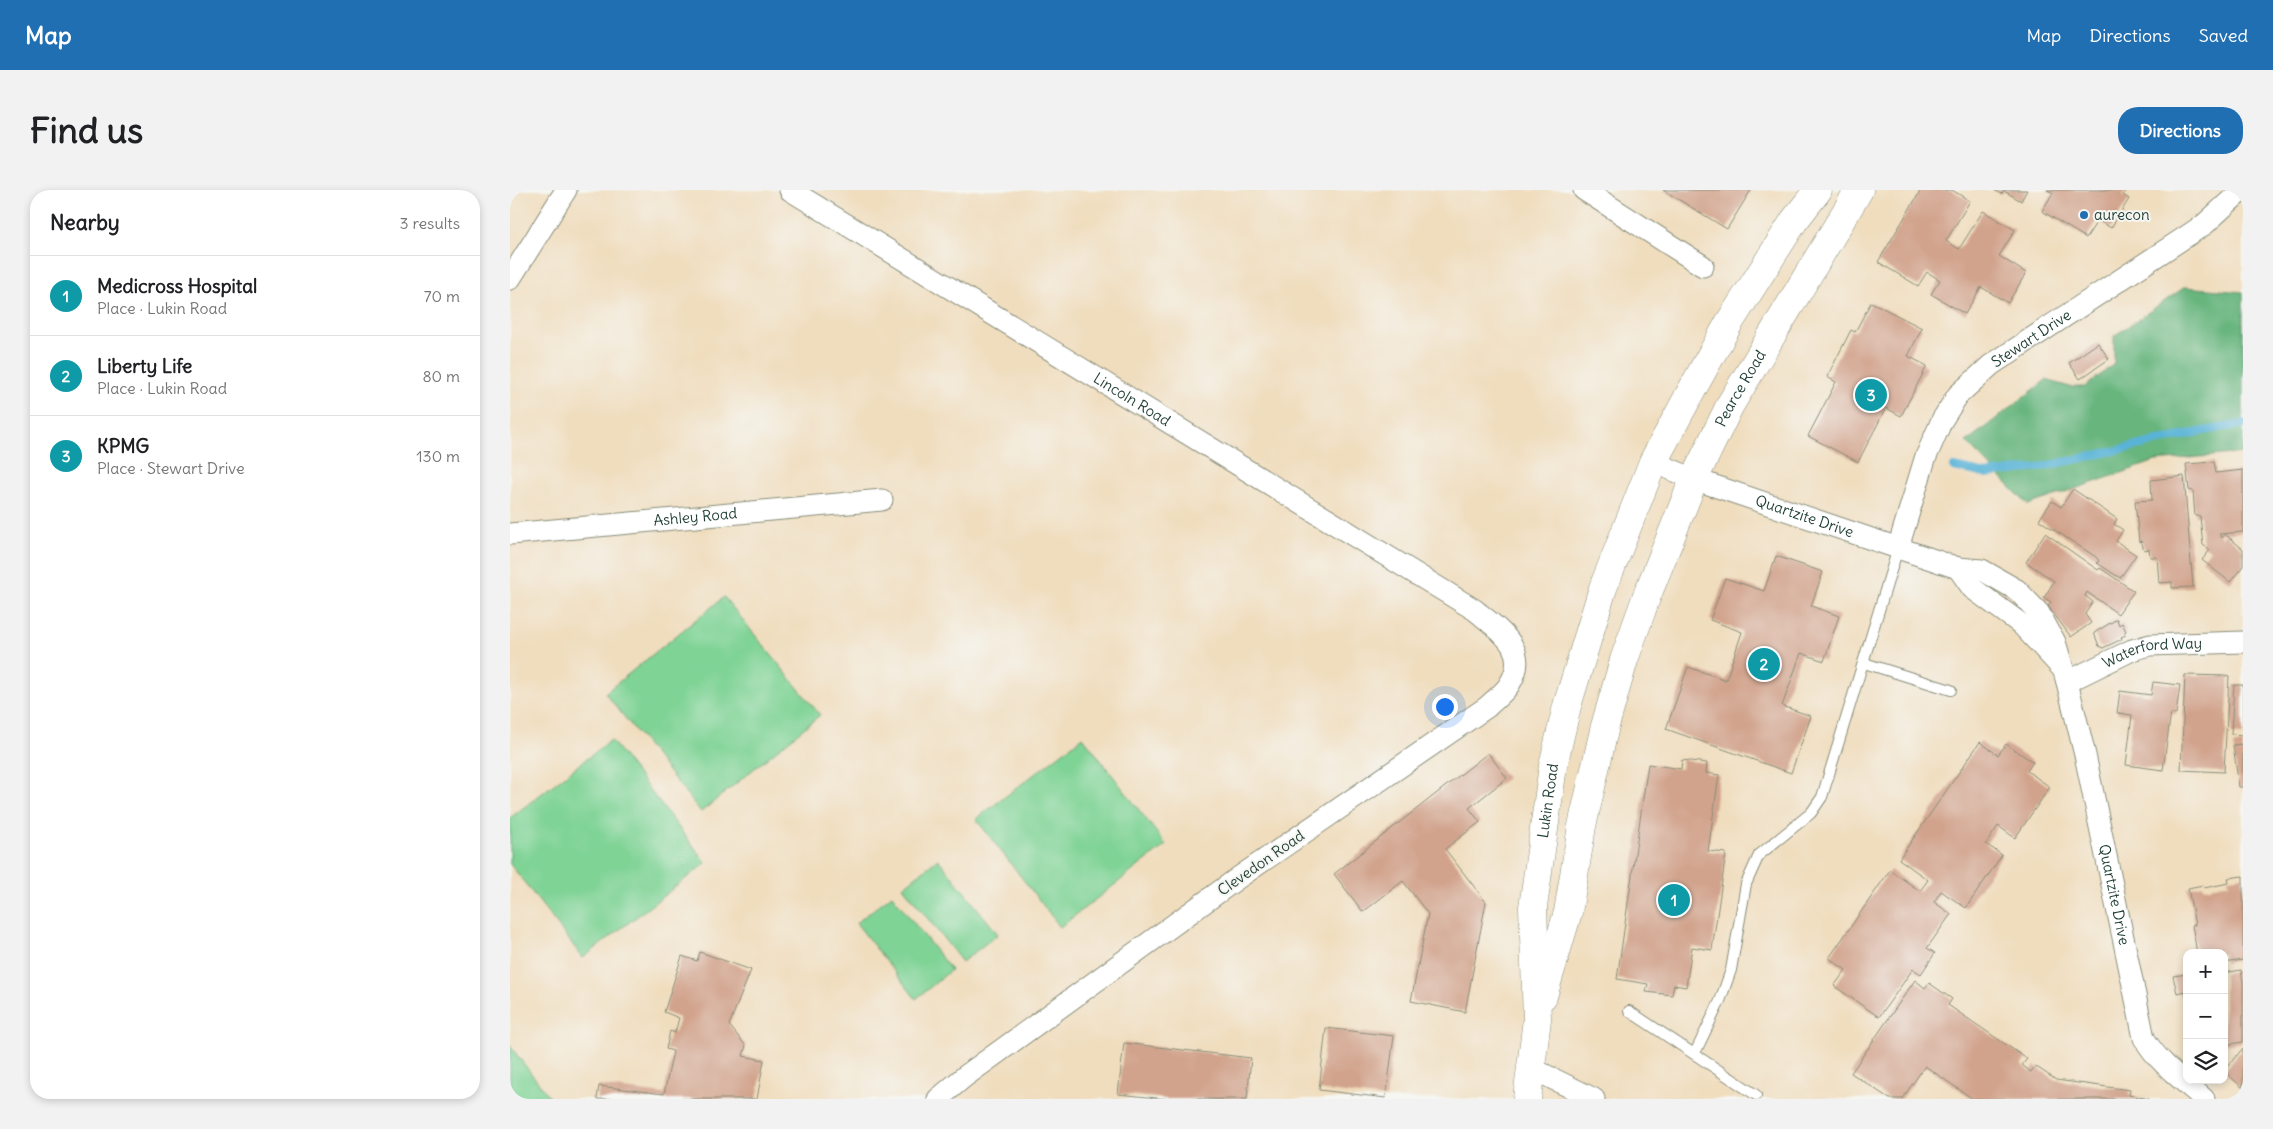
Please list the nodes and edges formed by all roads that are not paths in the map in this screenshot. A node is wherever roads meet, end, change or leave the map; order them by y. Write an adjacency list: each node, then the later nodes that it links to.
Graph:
1 (566, 190): 8 (street)
2 (790, 190): 15 (street, Lincoln Road)
3 (1818, 190): 9 (main road)
4 (1859, 190): 10 (main road, Pearce Road)
5 (2242, 190): 13 (street, Stewart Drive)
6 (1587, 191): 7 (street)
7 (1703, 266)
8 (510, 279)
9 (1653, 462): 10 (street, Quartzite Drive); 21 (main road, Lukin Road)
10 (1694, 479): 13 (street, Quartzite Drive); 14 (main road, Pearce Road)
11 (882, 500): 12 (street, Ashley Road)
12 (510, 534)
13 (1898, 548): 17 (lane); 18 (street, Quartzite Drive)
14 (1646, 598): 21 (main road, Lukin Road)
15 (1475, 610): 25 (street, Clevedon Road)
16 (2243, 642): 18 (street, Waterford Way)
17 (1864, 663): 19 (lane); 22 (lane)
18 (2066, 676): 28 (street, Quartzite Drive)
19 (1951, 690)
20 (1629, 1011): 22 (lane)
21 (1537, 1019): 23 (main road, Lukin Road)
22 (1695, 1053): 24 (lane)
23 (1531, 1068): 26 (main road, Lukin Road); 27 (street)
24 (1756, 1095)
25 (938, 1099)
26 (1527, 1099)
27 (1594, 1099)
28 (2204, 1099)

